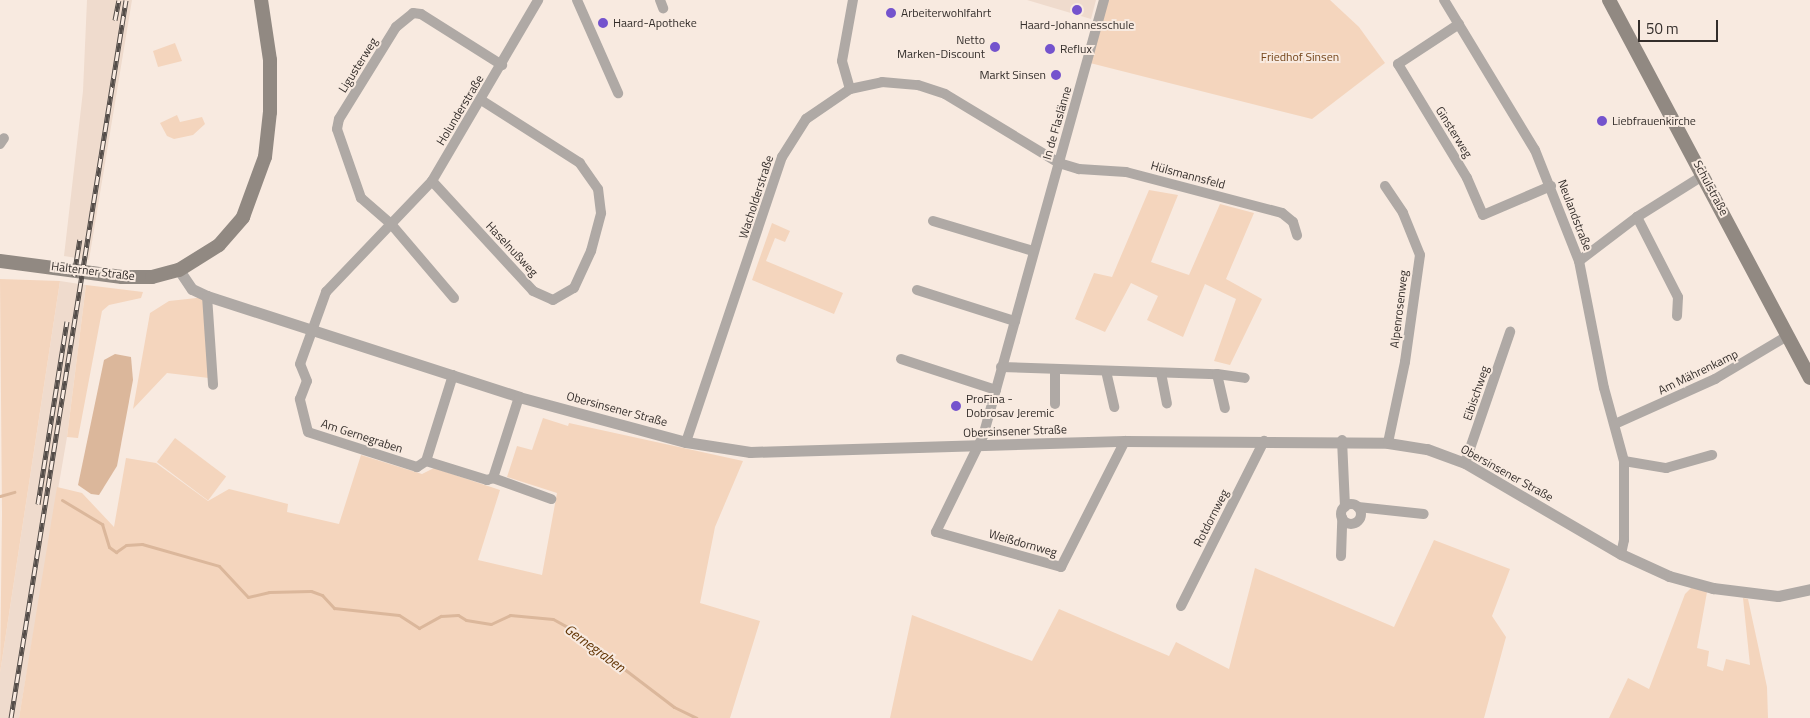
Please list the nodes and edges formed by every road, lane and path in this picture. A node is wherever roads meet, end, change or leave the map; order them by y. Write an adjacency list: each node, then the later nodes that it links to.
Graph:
1 (261, 0): 25 (main road, Halterner Straße)
2 (538, 0): 9 (street, Holunderstraße)
3 (577, 0): 11 (street)
4 (853, 0): 10 (street)
5 (1104, 0): 13 (street, In de Flaslänne)
6 (1444, 0): 8 (street, Neulandstraße)
7 (1610, 0): 14 (main road, Schulstraße)
8 (1459, 24): 17 (street, Neulandstraße); 17 (street, Ginsterweg)
9 (502, 65): 12 (street, Holunderstraße); 20 (street, Ligusterweg)
10 (850, 89): 13 (street, Wacholderstraße); 53 (street, Wacholderstraße)
11 (618, 93)
12 (481, 100): 15 (street, Holunderstraße); 15 (street, Haselnußweg)
13 (1059, 162): 21 (street, Hülsmannsfeld); 22 (street, In de Flaslänne)
14 (1704, 175): 18 (street); 33 (main road, Schulstraße)
15 (432, 181): 20 (street, Holunderstraße)
16 (1385, 186): 55 (street, Alpenrosenweg)
17 (1551, 186): 23 (street, Neulandstraße)
18 (1637, 217): 23 (street); 29 (street)
19 (933, 221): 22 (street)
20 (391, 224): 28 (street); 31 (street, Holunderstraße)
21 (1297, 235)
22 (1033, 252): 30 (street, In de Flaslänne)
23 (1579, 260): 50 (street, Neulandstraße)
24 (0, 261): 25 (main road, Halterner Straße)
25 (179, 270): 27 (street, Obersinsener Straße)
26 (917, 290): 30 (street)
27 (207, 296): 31 (street, Obersinsener Straße); 43 (street)
28 (454, 298)
29 (1677, 316)
30 (1015, 321): 35 (street, In de Flaslänne)
31 (312, 329): 40 (street, Obersinsener Straße); 58 (street, Am Gernegraben)
32 (1510, 332): 60 (street, Eibischweg)
33 (1788, 336): 42 (main road, Schulstraße); 50 (street, Am Mährenkamp)
34 (902, 358): 44 (street)
35 (1002, 367): 36 (street); 44 (street, In de Flaslänne)
36 (1055, 369): 37 (street); 47 (street)
37 (1106, 371): 38 (street); 48 (street)
38 (1161, 373): 39 (street); 46 (street)
39 (1217, 374): 41 (street); 49 (street)
40 (453, 375): 45 (street, Obersinsener Straße); 58 (street)
41 (1245, 378)
42 (1810, 378)
43 (213, 385)
44 (996, 390): 56 (street, In de Flaslänne)
45 (519, 397): 53 (street, Obersinsener Straße); 61 (street)
46 (1167, 403)
47 (1054, 404)
48 (1114, 408)
49 (1224, 408)
50 (1615, 424): 59 (street, Neulandstraße)
51 (1342, 440): 54 (street, Obersinsener Straße); 55 (street, Obersinsener Straße); 63 (street)
52 (1125, 441): 54 (street, Obersinsener Straße); 56 (street, Obersinsener Straße); 56 (street, Weißdornweg)
53 (686, 442): 56 (street, Obersinsener Straße)
54 (1264, 442): 70 (street, Rotdornweg)
55 (1388, 443): 60 (street, Obersinsener Straße)
56 (980, 446)
57 (1712, 455): 59 (street)
58 (426, 461): 61 (street, Am Gernegraben)
59 (1624, 461): 67 (street, Neulandstraße)
60 (1465, 463): 67 (street, Obersinsener Straße)
61 (494, 478): 62 (street, Am Gernegraben)
62 (551, 499)
63 (1344, 506): 64 (street); 66 (street)
64 (1358, 507): 65 (street); 66 (street)
65 (1424, 514)
66 (1342, 518): 68 (street)
67 (1621, 554): 69 (street, Obersinsener Straße)
68 (1341, 556)
69 (1810, 589)
70 (1182, 606)

